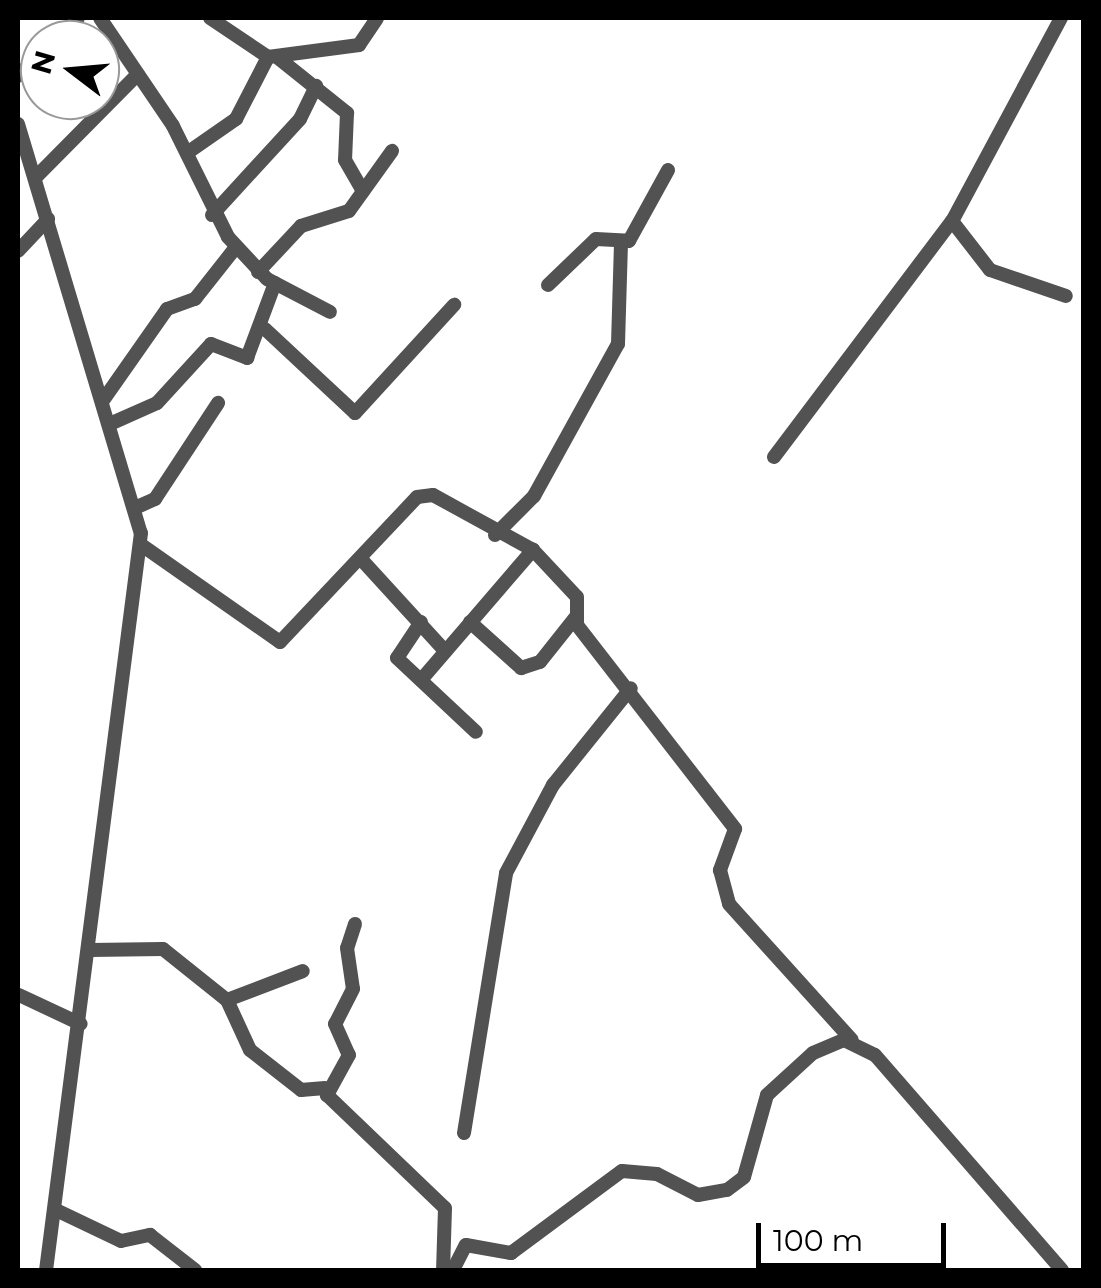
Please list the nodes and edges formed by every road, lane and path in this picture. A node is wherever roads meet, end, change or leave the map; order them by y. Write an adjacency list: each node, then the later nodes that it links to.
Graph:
1 (100, 18): 6 (street)
2 (210, 18): 5 (street)
3 (377, 18): 5 (street)
4 (1061, 18): 16 (street)
5 (273, 57): 7 (street); 10 (street)
6 (138, 74): 10 (street); 12 (street)
7 (316, 86): 13 (street); 14 (street)
8 (18, 124): 12 (street)
9 (392, 151): 13 (street)
10 (187, 153): 14 (street)
11 (668, 170): 17 (street)
12 (35, 178): 15 (street)
13 (363, 191): 20 (street)
14 (212, 215): 18 (street)
15 (48, 219): 19 (street); 27 (street)
16 (952, 220): 23 (street); 30 (street)
17 (621, 242): 22 (street); 32 (street)
18 (236, 247): 20 (street); 27 (street)
19 (18, 251)
20 (258, 272): 21 (street)
21 (275, 283): 25 (street); 26 (street)
22 (548, 285)
23 (1066, 296)
24 (454, 306): 26 (street)
25 (330, 312)
26 (264, 329): 29 (street)
27 (104, 399): 29 (street)
28 (218, 403): 31 (street)
29 (112, 423): 31 (street)
30 (774, 456)
31 (137, 507): 33 (street)
32 (494, 535): 34 (street); 35 (street)
33 (140, 544): 35 (street); 44 (street)
34 (533, 550): 36 (street); 38 (street)
35 (362, 560): 37 (street)
36 (575, 618): 38 (street); 41 (street)
37 (421, 622): 39 (street); 40 (street)
38 (470, 622): 39 (street)
39 (445, 651): 40 (street)
40 (421, 680): 42 (street)
41 (631, 688): 49 (street); 51 (street)
42 (476, 732)
43 (355, 924): 50 (street)
44 (90, 950): 47 (street); 48 (street)
45 (304, 972): 47 (street)
46 (19, 995): 48 (street)
47 (228, 1000): 50 (street)
48 (81, 1024): 52 (street)
49 (852, 1040): 56 (street); 57 (street)
50 (325, 1088): 55 (street)
51 (464, 1133)
52 (56, 1210): 53 (street); 54 (street)
53 (46, 1270)
54 (195, 1270)
55 (443, 1270)
56 (453, 1270)
57 (1062, 1270)

